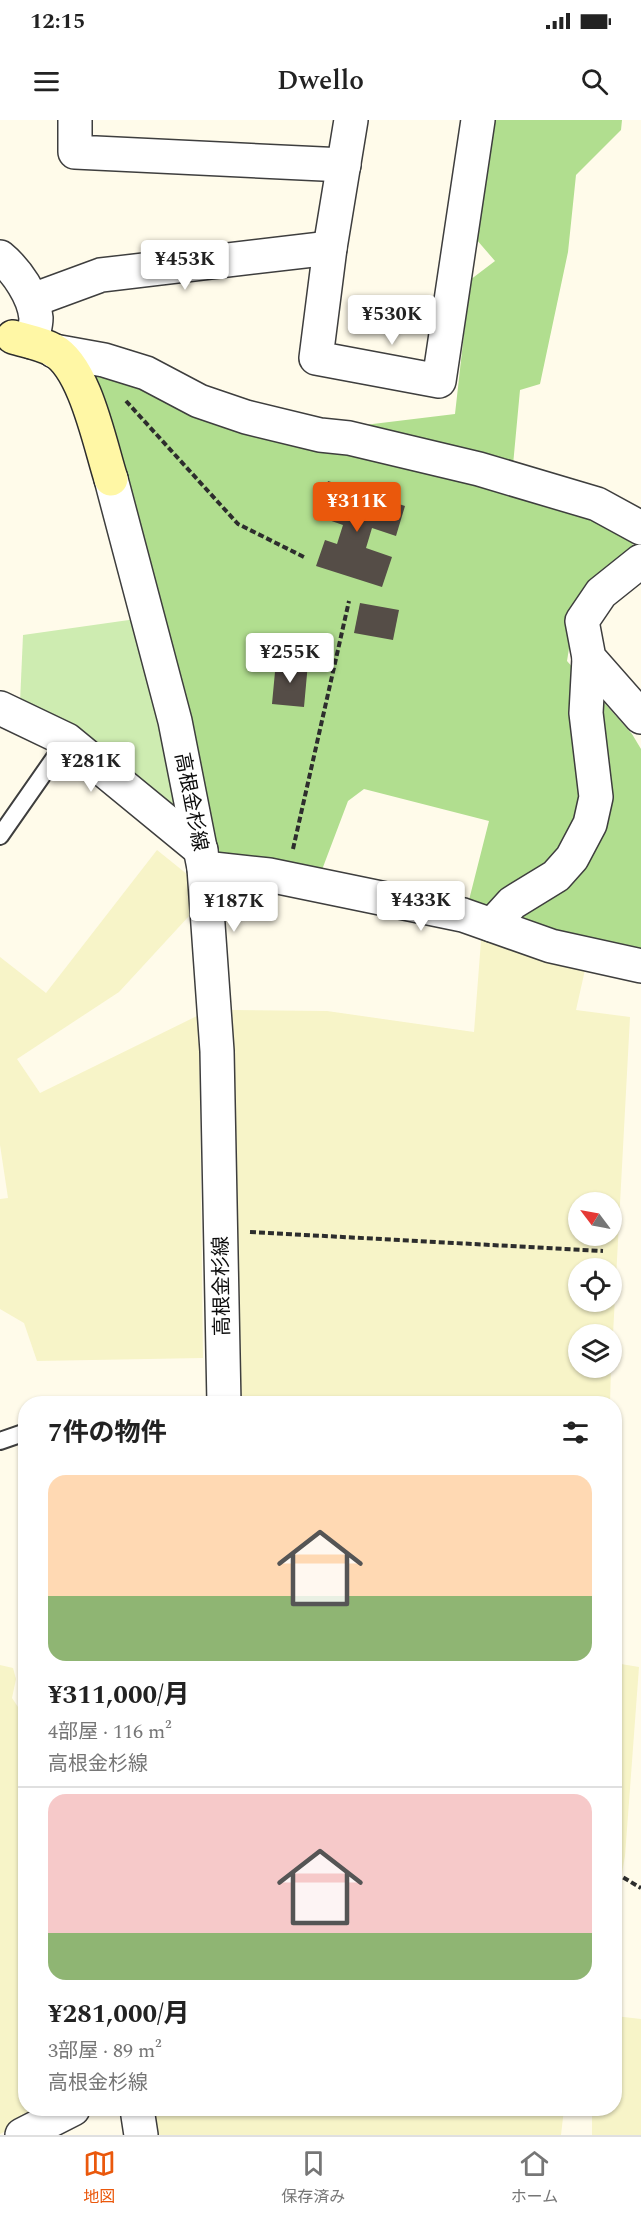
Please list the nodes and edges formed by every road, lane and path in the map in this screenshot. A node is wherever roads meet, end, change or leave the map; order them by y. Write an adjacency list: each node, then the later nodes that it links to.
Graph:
1 (75, 120): 4 (street)
2 (351, 120): 4 (street)
3 (478, 120): 5 (street)
4 (344, 165): 5 (street)
5 (330, 248): 7 (street)
6 (0, 256): 7 (street)
7 (33, 300): 8 (street)
8 (25, 342): 9 (street); 19 (street, 高根金杉線)
9 (104, 360): 10 (street); 11 (path)
10 (641, 528)
11 (304, 557)
12 (641, 561): 14 (street)
13 (349, 601): 20 (path)
14 (589, 658): 16 (street); 21 (street)
15 (0, 708): 17 (street)
16 (641, 717)
17 (67, 740): 18 (lane); 19 (street)
18 (0, 836)
19 (202, 859): 20 (street); 23 (street, 高根金杉線)
20 (286, 878): 21 (street)
21 (492, 925): 22 (street)
22 (641, 966)
23 (221, 1230): 24 (path); 25 (street, 高根金杉線)
24 (603, 1251)
25 (224, 1396)
26 (18, 1435): 27 (lane)
27 (0, 1441)
28 (622, 1877): 29 (path)
29 (641, 1888)
30 (60, 2116): 32 (street)
31 (138, 2116): 33 (street)
32 (22, 2135)
33 (141, 2135)

